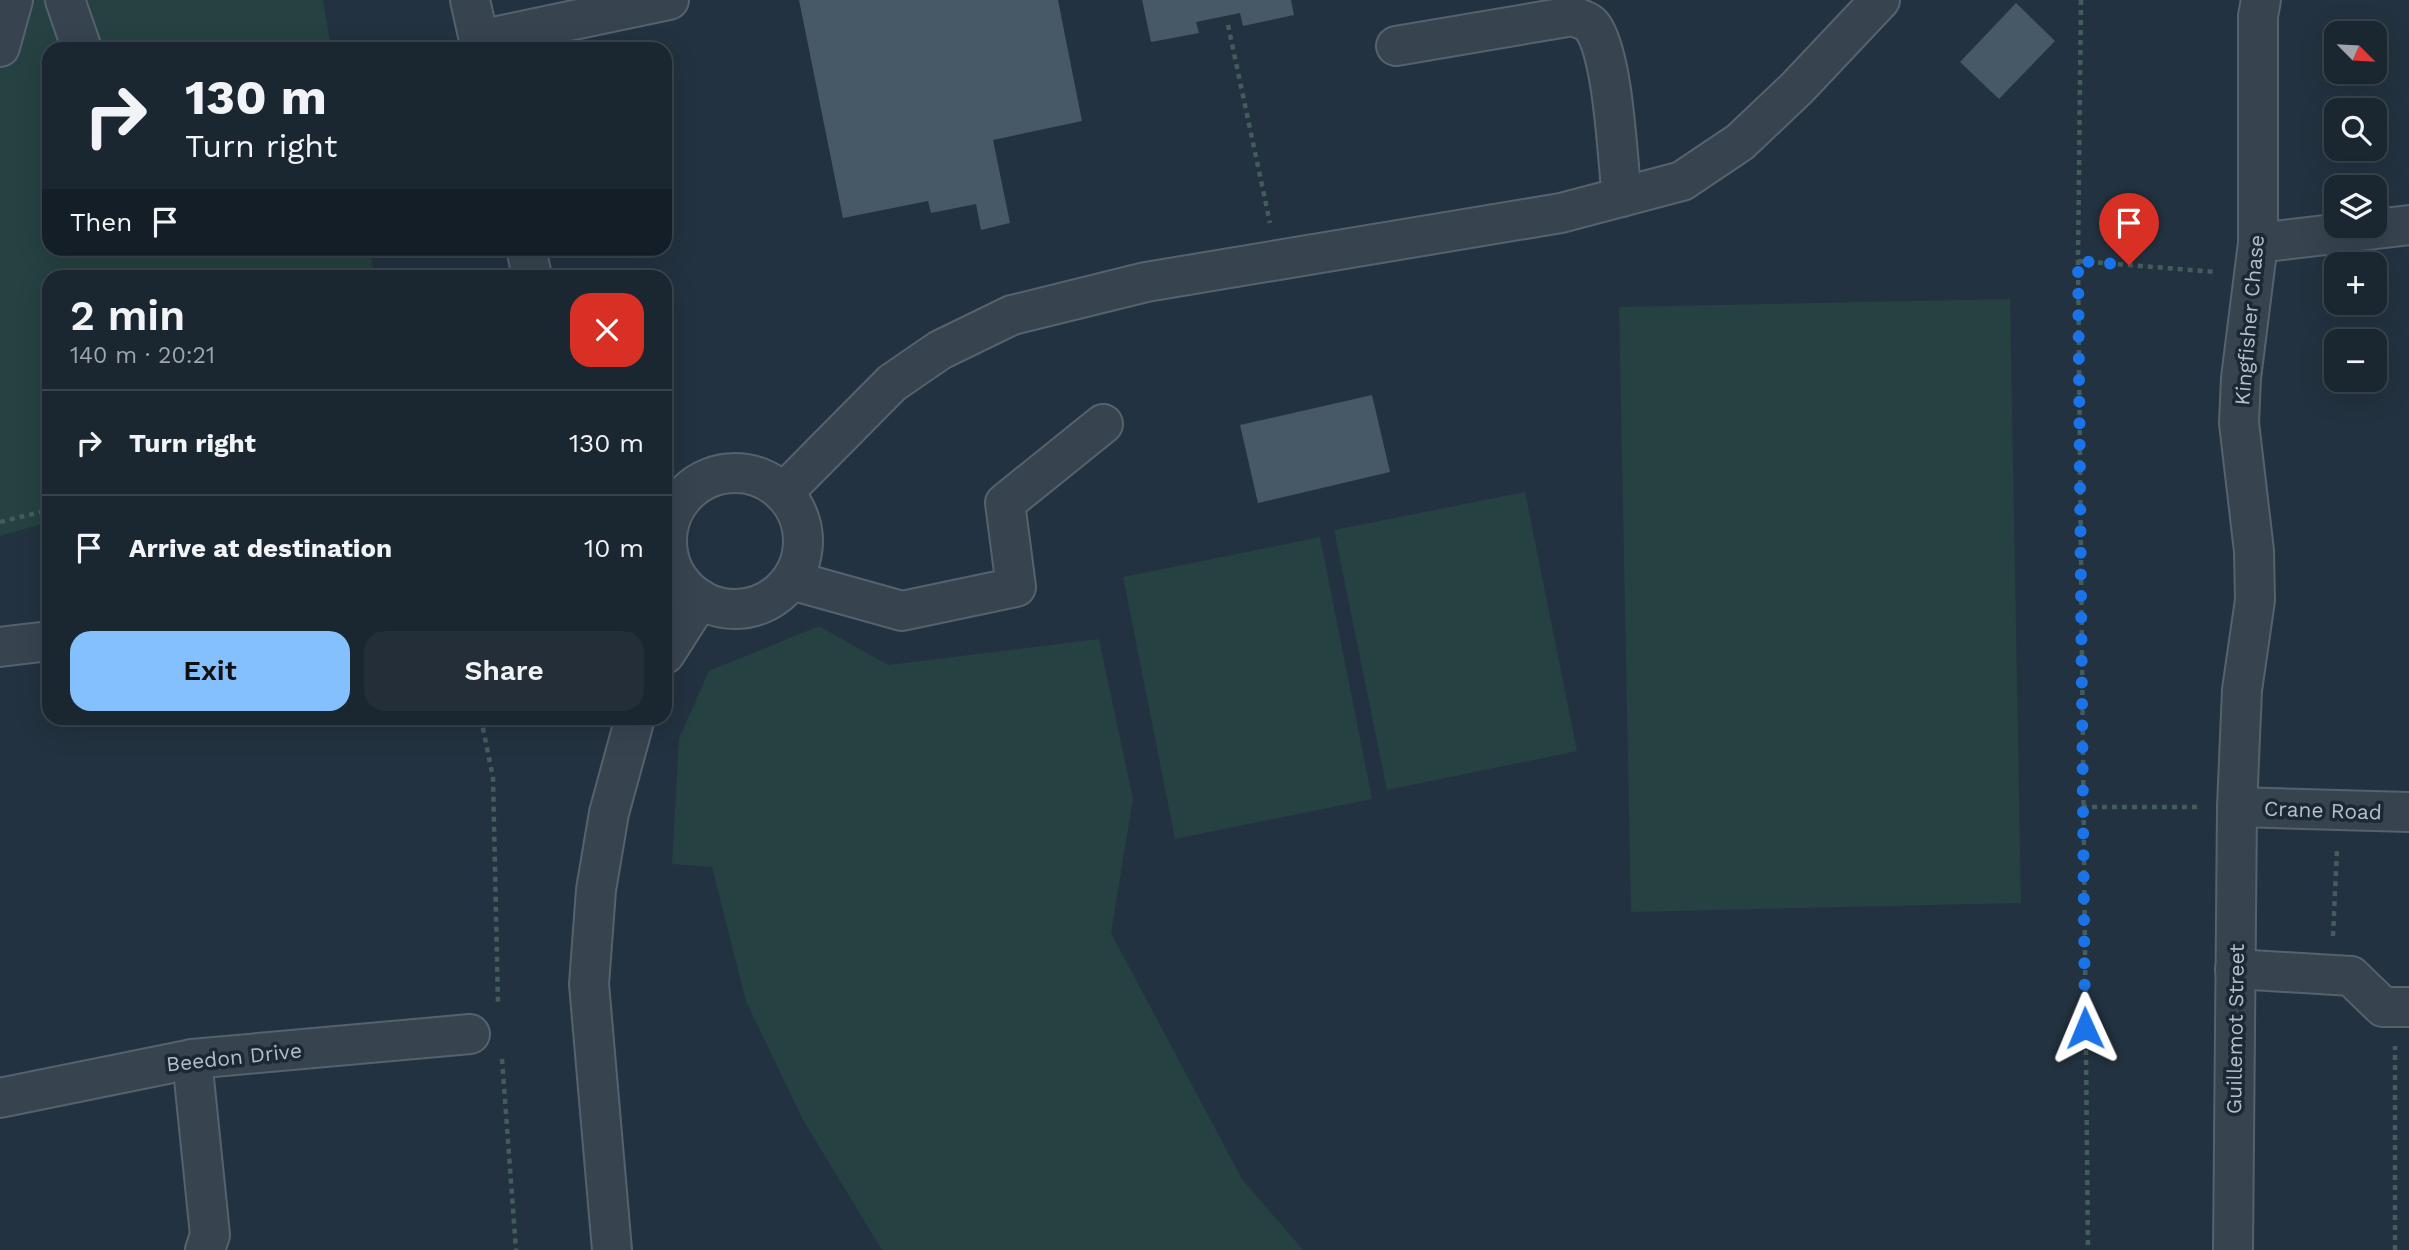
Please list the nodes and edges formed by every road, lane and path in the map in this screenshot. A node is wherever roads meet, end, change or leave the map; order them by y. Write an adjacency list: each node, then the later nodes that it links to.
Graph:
1 (13, 0): 13 (street)
2 (65, 0): 9 (street)
3 (470, 0): 10 (street)
4 (669, 0): 11 (street)
5 (1880, 0): 14 (street)
6 (2081, 0): 18 (path)
7 (2261, 0): 16 (street, Kingfisher Chase)
8 (1228, 25): 17 (path)
9 (80, 42)
10 (479, 42)
11 (493, 42)
12 (1396, 46): 14 (street)
13 (0, 47)
14 (1622, 197): 17 (street)
15 (2409, 225): 16 (street)
16 (2256, 259): 18 (path); 34 (street, Kingfisher Chase)
17 (1277, 260): 20 (street)
18 (2078, 261): 33 (path)
19 (1103, 424): 25 (street)
20 (783, 494): 21 (street); 25 (street)
21 (672, 509)
22 (42, 512): 23 (path)
23 (0, 522)
24 (672, 566): 26 (street)
25 (791, 580): 26 (street)
26 (700, 599): 28 (street)
27 (42, 642): 29 (street)
28 (672, 643)
29 (0, 647)
30 (482, 725): 32 (path)
31 (633, 725): 44 (street)
32 (493, 778)
33 (2082, 807): 34 (path); 45 (path)
34 (2237, 807): 35 (street, Crane Road); 37 (street, Guillemot Street)
35 (2339, 811): 36 (street, Crane Road); 38 (path)
36 (2409, 813)
37 (2235, 969): 38 (street); 46 (street, Guillemot Street)
38 (2332, 975): 39 (street)
39 (2402, 1007): 47 (path)
40 (470, 1034): 41 (street, Beedon Drive)
41 (192, 1059): 42 (street, Beedon Drive); 43 (street)
42 (0, 1098)
43 (205, 1250)
44 (611, 1250)
45 (2088, 1250)
46 (2234, 1250)
47 (2395, 1250)

